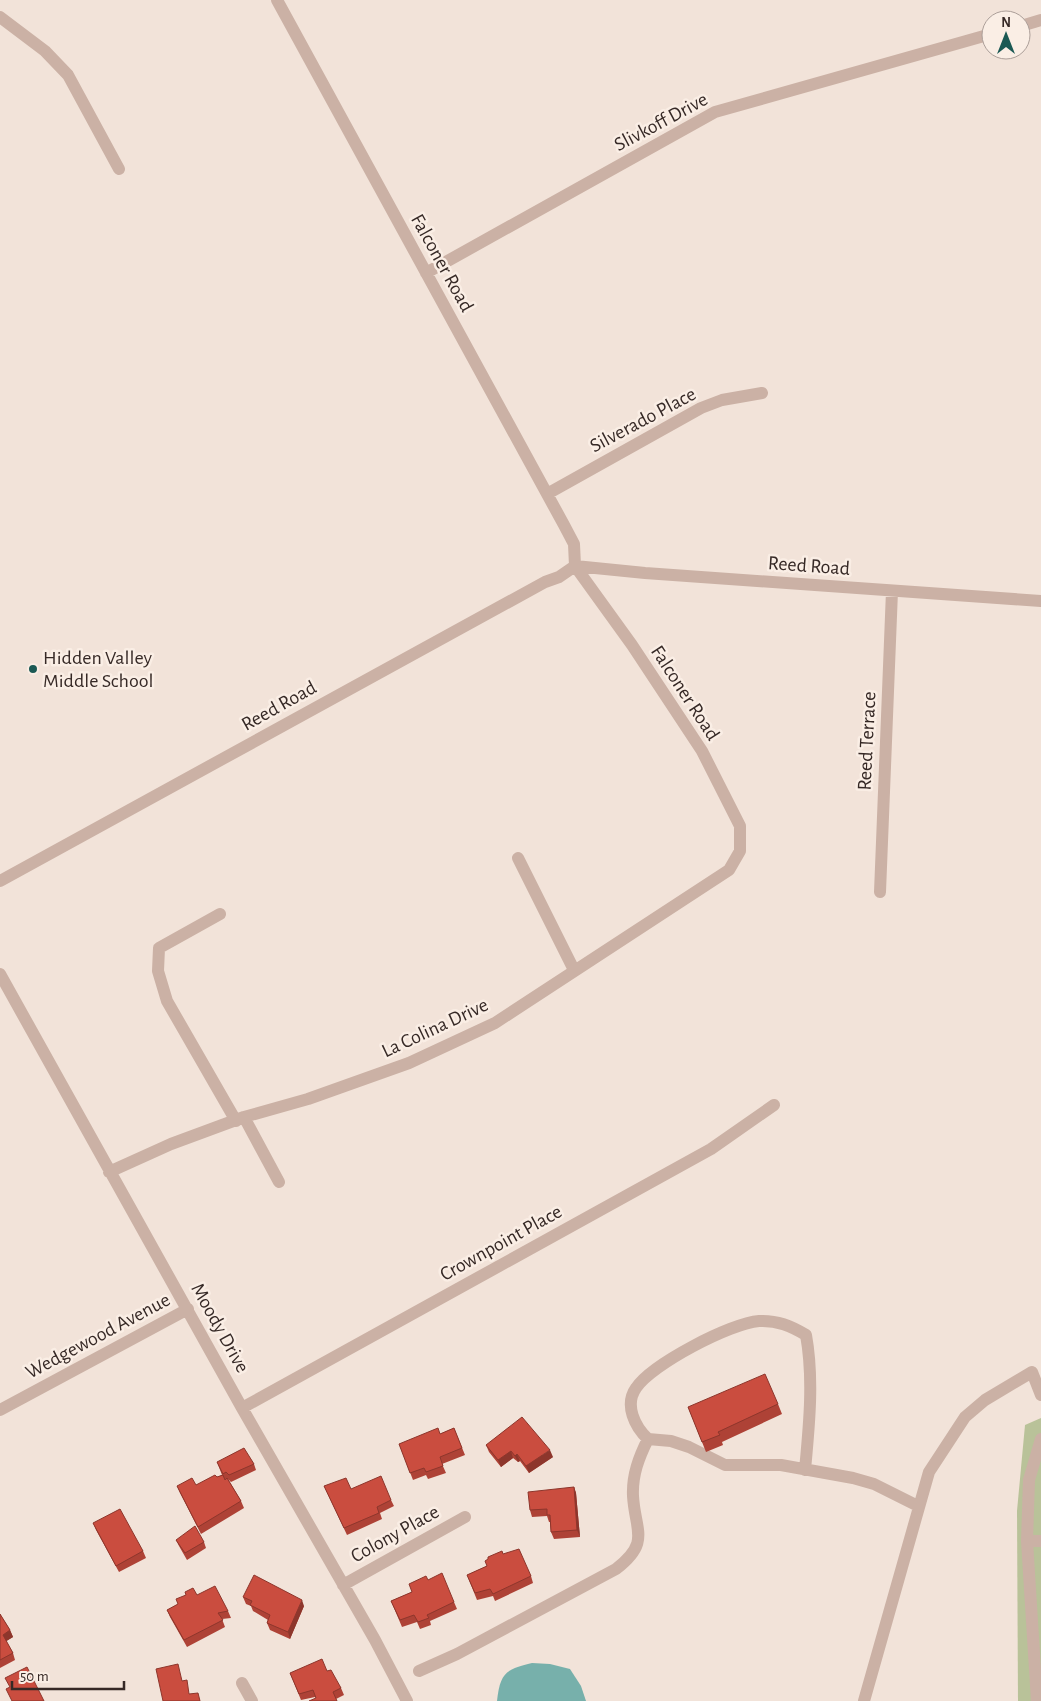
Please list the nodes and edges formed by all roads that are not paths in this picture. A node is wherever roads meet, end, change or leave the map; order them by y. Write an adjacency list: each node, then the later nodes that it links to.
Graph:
1 (277, 0): 5 (street, Falconer Road)
2 (0, 17): 4 (street)
3 (981, 37): 5 (street, Slivkoff Drive)
4 (119, 169)
5 (426, 273): 7 (street, Falconer Road)
6 (762, 393): 7 (street, Silverado Place)
7 (547, 494): 8 (street, Falconer Road)
8 (575, 566): 9 (street, Reed Road); 11 (street, Falconer Road); 13 (street, Reed Road)
9 (892, 591): 10 (street, Reed Road); 14 (street, Reed Terrace)
10 (1041, 601)
11 (740, 851): 16 (street, La Colina Drive)
12 (518, 858): 16 (street)
13 (0, 881)
14 (880, 892)
15 (220, 914): 19 (street)
16 (574, 970): 19 (street, La Colina Drive)
17 (0, 974): 20 (street, Moody Drive)
18 (774, 1105): 24 (street, Crownpoint Place)
19 (240, 1119): 20 (street, La Colina Drive); 21 (street)
20 (109, 1172): 22 (street, Moody Drive)
21 (279, 1182)
22 (188, 1309): 24 (street, Moody Drive); 25 (street, Wedgewood Avenue)
23 (1041, 1395): 29 (street)
24 (242, 1408): 33 (street, Moody Drive)
25 (0, 1410)
26 (648, 1439): 28 (street); 28 (street); 34 (street)
27 (1041, 1439): 31 (street)
28 (805, 1470): 29 (street)
29 (918, 1506): 38 (street)
30 (465, 1517): 33 (street, Colony Place)
31 (1027, 1541): 32 (street); 39 (street)
32 (1041, 1541)
33 (343, 1585): 37 (street, Moody Drive)
34 (420, 1671)
35 (242, 1683): 36 (street)
36 (252, 1701)
37 (407, 1701)
38 (864, 1701)
39 (1037, 1701)

